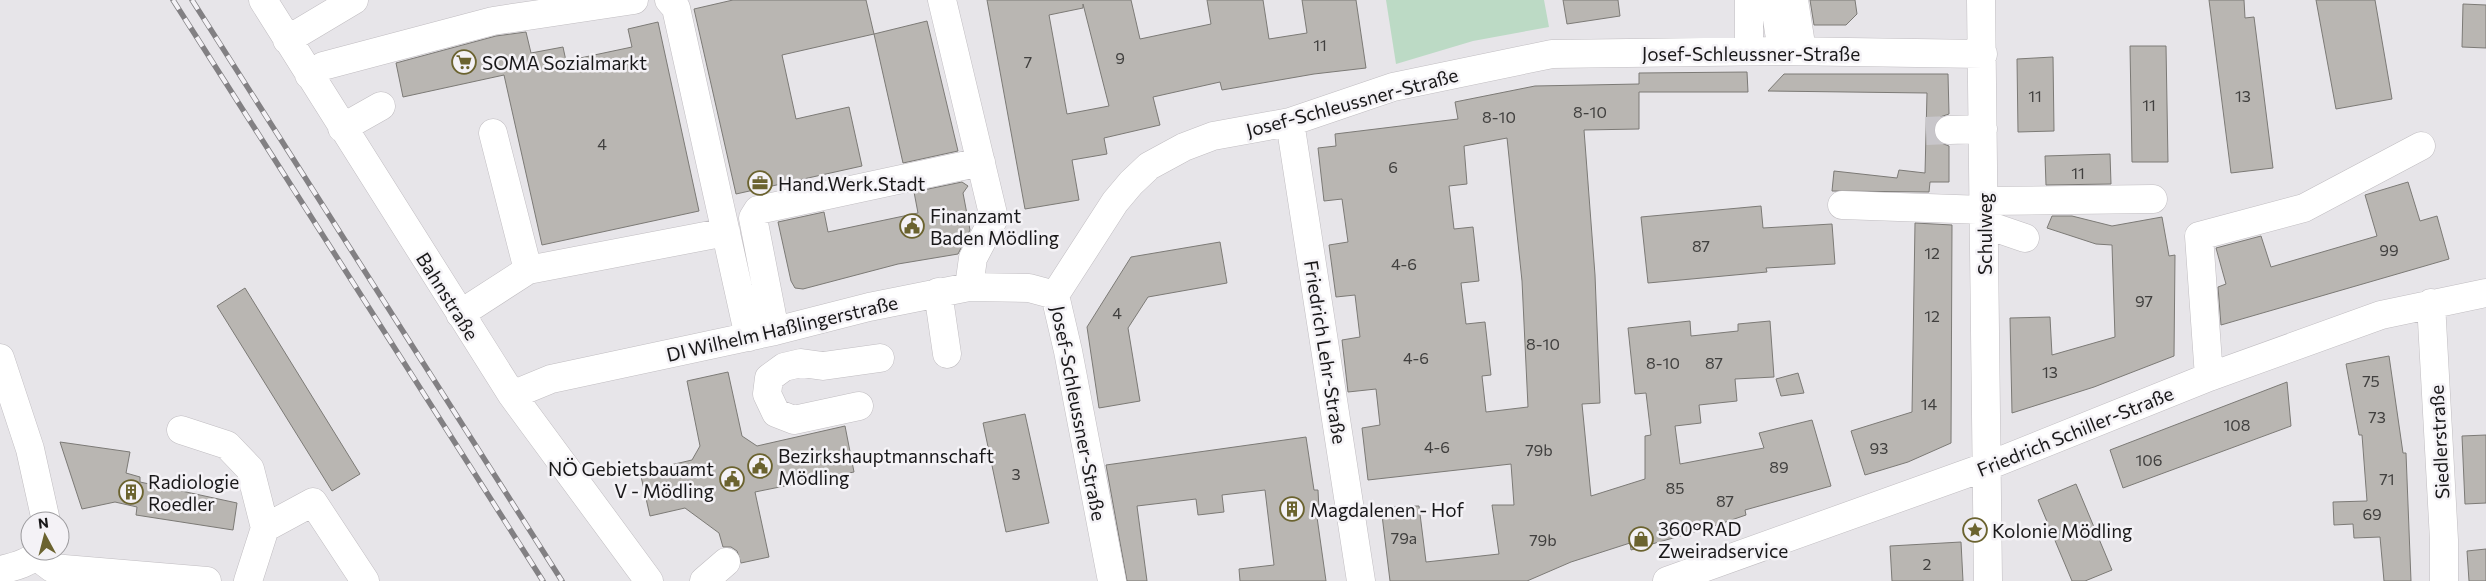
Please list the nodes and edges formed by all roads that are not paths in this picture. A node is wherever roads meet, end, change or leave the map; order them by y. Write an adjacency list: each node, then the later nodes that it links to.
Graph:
1 (262, 0): 10 (street, Bahnstraße)
2 (354, 0): 10 (street)
3 (634, 0): 14 (street)
4 (669, 0): 26 (street)
5 (942, 0): 22 (street)
6 (1749, 0): 11 (street)
7 (1774, 0): 12 (street)
8 (1794, 0): 12 (street)
9 (1981, 0): 13 (street, Schulweg)
10 (287, 40): 14 (street, Bahnstraße)
11 (1750, 51): 12 (street, Josef-Schleussner-Straße); 16 (street, Josef-Schleussner-Straße)
12 (1792, 51): 13 (street, Josef-Schleussner-Straße)
13 (1983, 54): 18 (street, Schulweg)
14 (309, 75): 17 (street, Bahnstraße)
15 (381, 106): 17 (street)
16 (1290, 122): 32 (street, Josef-Schleussner-Straße); 58 (street, Friedrich Lehr-Straße)
17 (342, 128): 34 (street, Bahnstraße)
18 (1983, 129): 19 (street); 25 (street, Schulweg)
19 (1949, 130)
20 (493, 133): 28 (street)
21 (2422, 146): 39 (street)
22 (981, 162): 29 (street); 35 (street)
23 (2153, 199): 25 (street)
24 (1842, 206): 25 (street)
25 (1984, 212): 27 (street); 43 (street, Schulweg)
26 (726, 232): 28 (street); 35 (street)
27 (2025, 238)
28 (528, 270): 34 (street)
29 (969, 287): 30 (street, DI Wilhelm Haßlingerstraße); 32 (street, DI Wilhelm Haßlingerstraße)
30 (938, 292): 35 (street, DI Wilhelm Haßlingerstraße); 36 (street)
31 (2486, 293): 33 (street, Friedrich Schiller-Straße)
32 (1055, 295): 57 (street, Josef-Schleussner-Straße)
33 (2431, 303): 39 (street, Friedrich Schiller-Straße); 60 (street, Siedlerstraße)
34 (460, 314): 40 (street, Bahnstraße)
35 (762, 334): 40 (street, DI Wilhelm Haßlingerstraße)
36 (947, 354)
37 (0, 358): 44 (street)
38 (880, 358): 41 (street)
39 (2209, 377): 43 (street, Friedrich Schiller-Straße)
40 (512, 395): 55 (street, Bahnstraße)
41 (859, 406)
42 (181, 430): 45 (street)
43 (1985, 467): 50 (street, Friedrich Schiller-Straße); 59 (street, Schulweg)
44 (44, 511)
45 (265, 528): 53 (street); 54 (street)
46 (25, 561): 49 (street)
47 (45, 561): 52 (street)
48 (726, 562): 56 (street)
49 (0, 570)
50 (1726, 571): 51 (street, Friedrich Schiller-Straße)
51 (1681, 579)
52 (207, 581)
53 (248, 581)
54 (365, 581)
55 (649, 581)
56 (704, 581)
57 (1112, 581)
58 (1360, 581)
59 (1988, 581)
60 (2444, 581)

